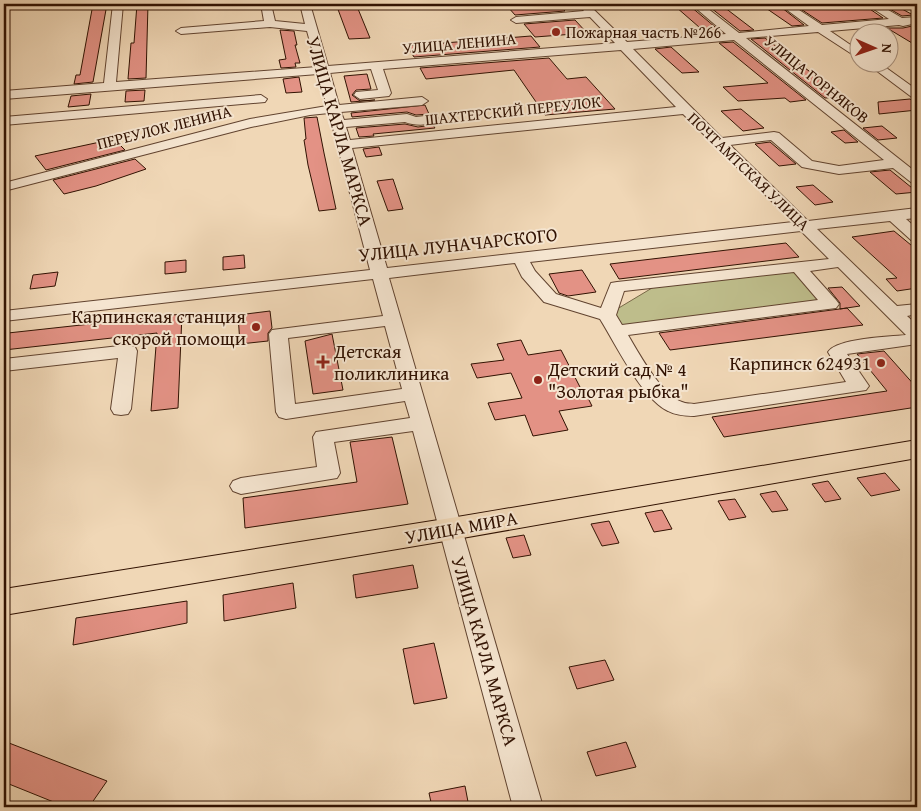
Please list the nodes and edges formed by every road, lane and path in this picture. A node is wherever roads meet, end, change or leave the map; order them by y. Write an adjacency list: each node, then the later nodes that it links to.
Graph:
1 (4, 4): 2 (street)
2 (8, 4)
3 (118, 4): 25 (street)
4 (266, 4): 14 (street)
5 (305, 4): 15 (street, УЛИЦА КАРЛА МАРКСА)
6 (582, 4): 10 (street, ПОЧТАМТСКАЯ УЛИЦА)
7 (696, 4): 19 (street, УЛИЦА ГОРНЯКОВ)
8 (784, 4): 16 (street)
9 (871, 4): 13 (street)
10 (592, 14): 11 (street); 20 (street, ПОЧТАМТСКАЯ УЛИЦА)
11 (516, 20)
12 (917, 20): 13 (street, УЛИЦА ЛЕНИНА)
13 (900, 21): 16 (street, УЛИЦА ЛЕНИНА); 18 (street)
14 (270, 24): 15 (street); 17 (street)
15 (312, 28): 23 (street, УЛИЦА КАРЛА МАРКСА)
16 (820, 28): 19 (street, УЛИЦА ЛЕНИНА); 21 (street)
17 (181, 31)
18 (917, 32)
19 (737, 36): 20 (street, УЛИЦА ЛЕНИНА); 37 (street, УЛИЦА ГОРНЯКОВ)
20 (624, 46): 22 (street, УЛИЦА ЛЕНИНА); 31 (street, ПОЧТАМТСКАЯ УЛИЦА)
21 (848, 48)
22 (376, 66): 23 (street, УЛИЦА ЛЕНИНА); 34 (street)
23 (323, 70): 25 (street, УЛИЦА ЛЕНИНА); 34 (street, УЛИЦА КАРЛА МАРКСА)
24 (884, 72): 27 (street)
25 (110, 86): 26 (street, УЛИЦА ЛЕНИНА)
26 (4, 95)
27 (917, 95)
28 (261, 99): 30 (street)
29 (422, 101): 34 (street)
30 (233, 102): 32 (street); 33 (street)
31 (686, 110): 34 (street, ШАХТЕРСКИЙ ПЕРЕУЛОК); 36 (street, ПОЧТАМТСКАЯ УЛИЦА)
32 (4, 121)
33 (250, 123): 34 (street, ПЕРЕУЛОК ЛЕНИНА); 39 (street, ПЕРЕУЛОК ЛЕНИНА)
34 (338, 123): 35 (street); 47 (street, УЛИЦА КАРЛА МАРКСА)
35 (434, 125)
36 (718, 142): 37 (street); 42 (street, ПОЧТАМТСКАЯ УЛИЦА)
37 (896, 163): 38 (street, УЛИЦА ГОРНЯКОВ)
38 (917, 180)
39 (4, 187)
40 (917, 213): 41 (street, УЛИЦА ЛУНАЧАРСКОГО)
41 (894, 216): 42 (street, УЛИЦА ЛУНАЧАРСКОГО); 43 (street)
42 (806, 226): 44 (street, УЛИЦА ЛУНАЧАРСКОГО); 45 (street, ПОЧТАМТСКАЯ УЛИЦА)
43 (917, 237)
44 (520, 258): 47 (street, УЛИЦА ЛУНАЧАРСКОГО); 52 (street)
45 (843, 262): 46 (street); 49 (street, ПОЧТАМТСКАЯ УЛИЦА)
46 (798, 267): 52 (street); 52 (street)
47 (380, 274): 50 (street, УЛИЦА ЛУНАЧАРСКОГО); 51 (street, УЛИЦА КАРЛА МАРКСА)
48 (917, 309): 49 (street)
49 (893, 312): 53 (street, ПОЧТАМТСКАЯ УЛИЦА)
50 (4, 316)
51 (393, 320): 55 (street, УЛИЦА КАРЛА МАРКСА); 55 (street)
52 (612, 323): 53 (street)
53 (917, 337)
54 (4, 365): 56 (street)
55 (413, 394): 57 (street, УЛИЦА КАРЛА МАРКСА)
56 (121, 409)
57 (422, 423): 59 (street); 60 (street, УЛИЦА КАРЛА МАРКСА)
58 (917, 449): 60 (main road, УЛИЦА МИРА)
59 (241, 486)
60 (451, 529): 61 (main road, УЛИЦА МИРА); 62 (street, УЛИЦА КАРЛА МАРКСА)
61 (4, 602)
62 (528, 807)

